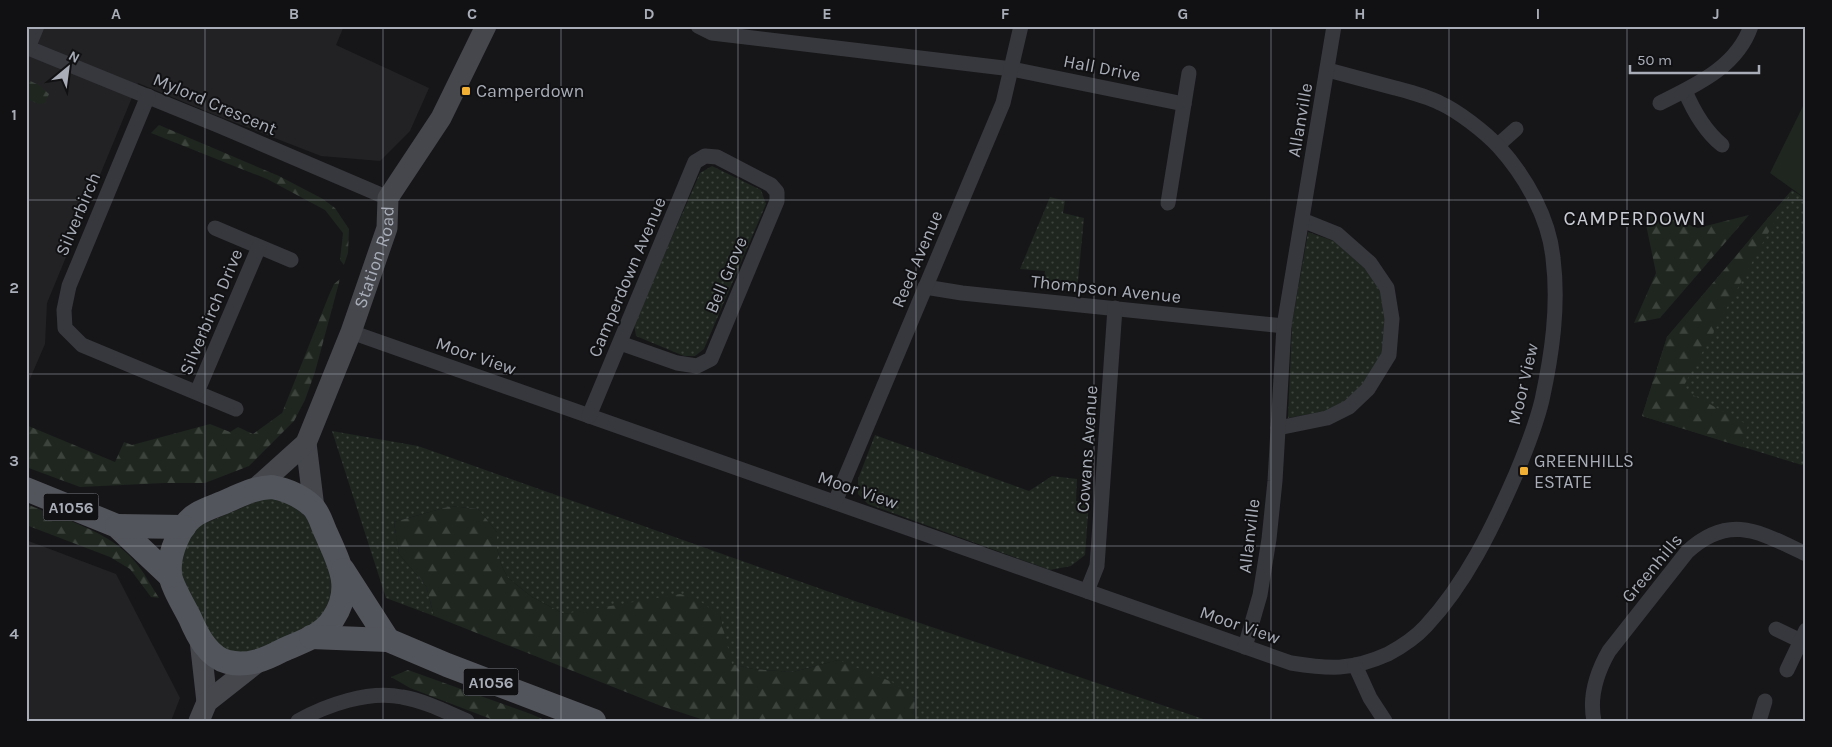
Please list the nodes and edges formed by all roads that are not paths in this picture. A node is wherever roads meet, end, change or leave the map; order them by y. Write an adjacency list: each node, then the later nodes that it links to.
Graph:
1 (37, 26): 7 (street)
2 (486, 26): 19 (main road, Station Road)
3 (698, 26): 8 (street)
4 (1021, 26): 8 (street, Reed Avenue)
5 (1334, 26): 9 (street, Allanville)
6 (1751, 26): 11 (street)
7 (27, 48): 12 (street, Mylord Crescent)
8 (1012, 69): 14 (street, Hall Drive); 25 (street, Reed Avenue)
9 (1328, 70): 16 (street, Moor View); 21 (street, Allanville)
10 (1189, 74): 14 (street)
11 (1685, 90): 13 (street); 17 (street)
12 (148, 96): 19 (street, Mylord Crescent); 30 (street, Silverbirch)
13 (1660, 103)
14 (1184, 104): 20 (street)
15 (1516, 129): 16 (street)
16 (1498, 145): 53 (street, Moor View)
17 (1722, 146)
18 (704, 156): 29 (street, Camperdown Avenue); 29 (street, Bell Grove)
19 (388, 198): 28 (main road, Station Road)
20 (1168, 203)
21 (1302, 220): 27 (street, Allanville); 34 (street)
22 (215, 228): 23 (street, Silverbirch Drive)
23 (259, 247): 24 (street, Silverbirch Drive); 31 (street, Silverbirch Drive)
24 (291, 260)
25 (925, 287): 26 (street, Thompson Avenue); 38 (street, Reed Avenue)
26 (1115, 308): 27 (street, Thompson Avenue); 45 (street, Cowans Avenue)
27 (1284, 326): 34 (street, Allanville)
28 (351, 332): 33 (street, Moor View); 35 (main road, Station Road)
29 (620, 343): 33 (street, Camperdown Avenue)
30 (82, 345): 31 (street, Silverbirch Drive)
31 (197, 392): 32 (street, Silverbirch Drive)
32 (236, 408)
33 (589, 416): 38 (street, Moor View)
34 (1278, 428): 51 (street, Allanville)
35 (306, 444): 36 (main road, Station Road); 39 (main road, Station Road)
36 (256, 488): 39 (main road); 41 (main road)
37 (26, 489): 40 (main road, A1056)
38 (835, 502): 45 (street, Moor View)
39 (314, 508): 43 (main road)
40 (117, 526): 41 (main road, A1056); 44 (main road, A1056)
41 (184, 527): 44 (main road)
42 (1806, 554): 61 (street, Greenhills)
43 (342, 570): 48 (main road); 50 (main road)
44 (170, 576): 49 (main road)
45 (1087, 591): 51 (street, Moor View)
46 (1776, 629): 47 (street)
47 (1803, 636): 54 (street)
48 (311, 637): 50 (main road, A1056); 52 (main road)
49 (200, 640): 52 (main road); 56 (main road)
50 (388, 640): 59 (main road, A1056)
51 (1245, 647): 53 (street, Moor View)
52 (260, 662): 56 (main road)
53 (1355, 665): 60 (street)
54 (1787, 670)
55 (1765, 701): 62 (street)
56 (203, 712)
57 (298, 721): 58 (street)
58 (467, 721)
59 (594, 721)
60 (1385, 721)
61 (1594, 721)
62 (1759, 721)

